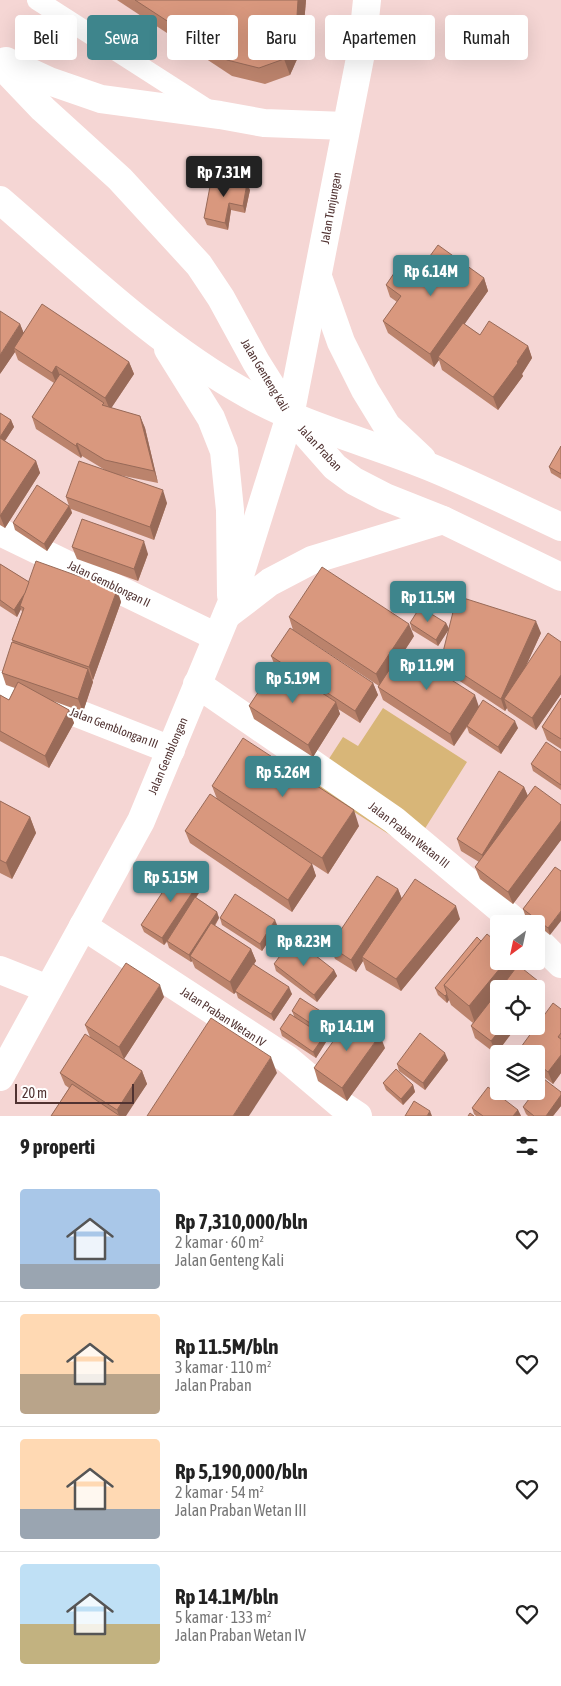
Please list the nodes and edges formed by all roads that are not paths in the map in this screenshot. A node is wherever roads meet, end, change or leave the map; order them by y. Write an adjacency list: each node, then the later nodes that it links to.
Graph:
1 (36, 0): 5 (lane)
2 (367, 0): 6 (main road, Jalan Tunjungan)
3 (0, 58): 5 (main road)
4 (0, 64): 10 (main road, Jalan Genteng Kali)
5 (216, 114): 6 (main road)
6 (346, 126): 8 (main road, Jalan Tunjungan)
7 (0, 200): 9 (main road, Jalan Genteng Kali)
8 (318, 278): 10 (main road, Jalan Tunjungan); 11 (main road)
9 (160, 336): 10 (main road, Jalan Genteng Kali); 16 (main road)
10 (290, 416): 11 (main road, Jalan Praban); 12 (main road, Jalan Praban); 16 (main road, Jalan Gemblongan)
11 (430, 467): 13 (main road, Jalan Praban)
12 (443, 520): 15 (main road, Jalan Praban); 16 (main road)
13 (561, 527)
14 (0, 532): 16 (main road, Jalan Gemblongan II)
15 (561, 577)
16 (225, 619): 17 (main road, Jalan Gemblongan)
17 (197, 684): 19 (main road, Jalan Gemblongan); 20 (main road, Jalan Praban Wetan III)
18 (0, 685): 19 (main road, Jalan Gemblongan III)
19 (171, 750): 21 (main road, Jalan Gemblongan)
20 (507, 915)
21 (83, 926): 25 (main road, Jalan Gemblongan); 27 (main road, Jalan Praban Wetan IV)
22 (545, 949): 23 (main road)
23 (561, 964)
24 (0, 970): 25 (main road)
25 (48, 988): 26 (main road, Jalan Gemblongan)
26 (0, 1077)
27 (358, 1116)

